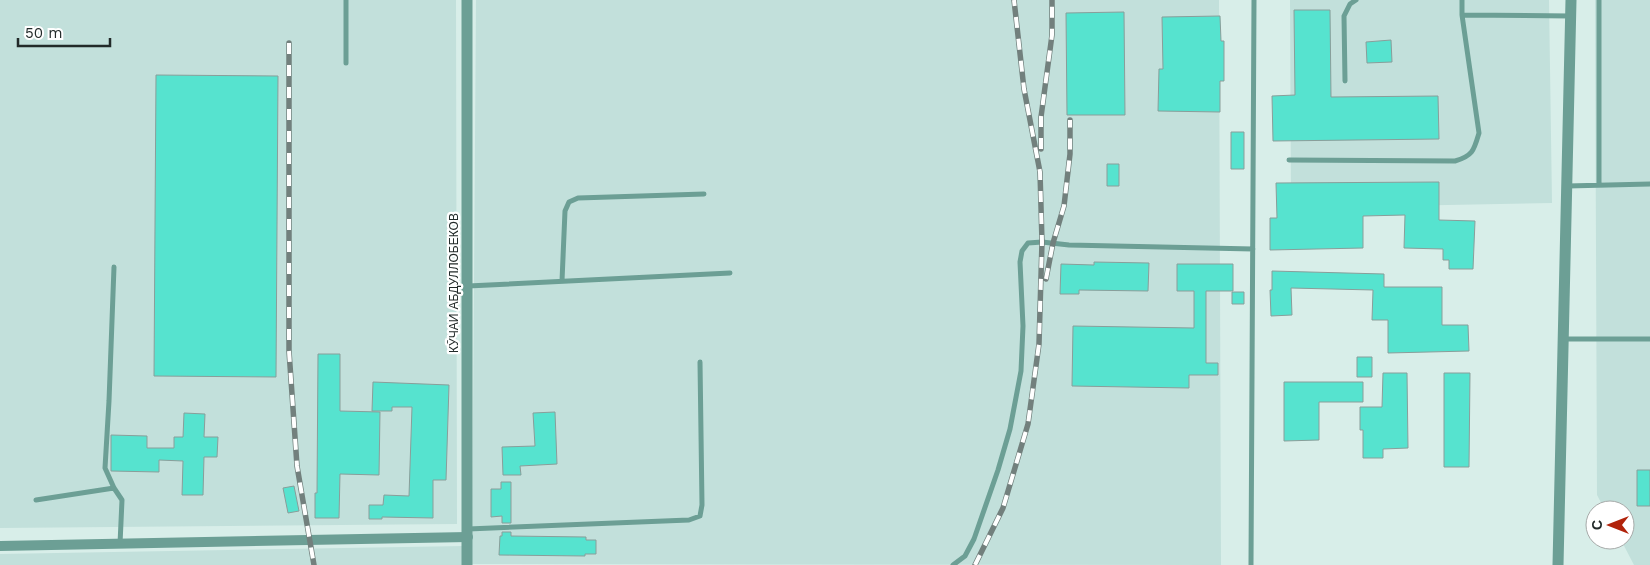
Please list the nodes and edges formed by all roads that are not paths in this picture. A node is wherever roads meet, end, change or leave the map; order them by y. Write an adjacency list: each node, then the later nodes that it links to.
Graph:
1 (346, 0): 10 (lane)
2 (467, 0): 21 (street, КӮЧАИ АБДУЛЛОБЕКОВ)
3 (1254, 0): 17 (lane)
4 (1356, 0): 11 (lane)
5 (1462, 0): 8 (lane)
6 (1571, 0): 9 (street)
7 (1599, 0): 14 (lane)
8 (1462, 15): 9 (lane); 12 (lane)
9 (1571, 16): 15 (street)
10 (346, 62)
11 (1345, 81)
12 (1289, 160)
13 (1650, 184): 14 (lane)
14 (1599, 185): 15 (lane)
15 (1566, 186): 22 (street)
16 (704, 194): 20 (lane)
17 (1253, 249): 31 (lane); 32 (lane)
18 (114, 266): 25 (lane)
19 (730, 273): 20 (lane)
20 (562, 281): 21 (lane)
21 (468, 286): 27 (street, КӮЧАИ АБДУЛЛОБЕКОВ)
22 (1563, 339): 23 (lane); 33 (street)
23 (1650, 339)
24 (700, 362): 27 (lane)
25 (114, 488): 26 (lane); 28 (lane)
26 (36, 500)
27 (468, 533): 28 (street); 30 (street, КӮЧАИ АБДУЛЛОБЕКОВ)
28 (120, 544): 29 (street)
29 (0, 546)
30 (467, 565)
31 (953, 565)
32 (1251, 565)
33 (1558, 565)

